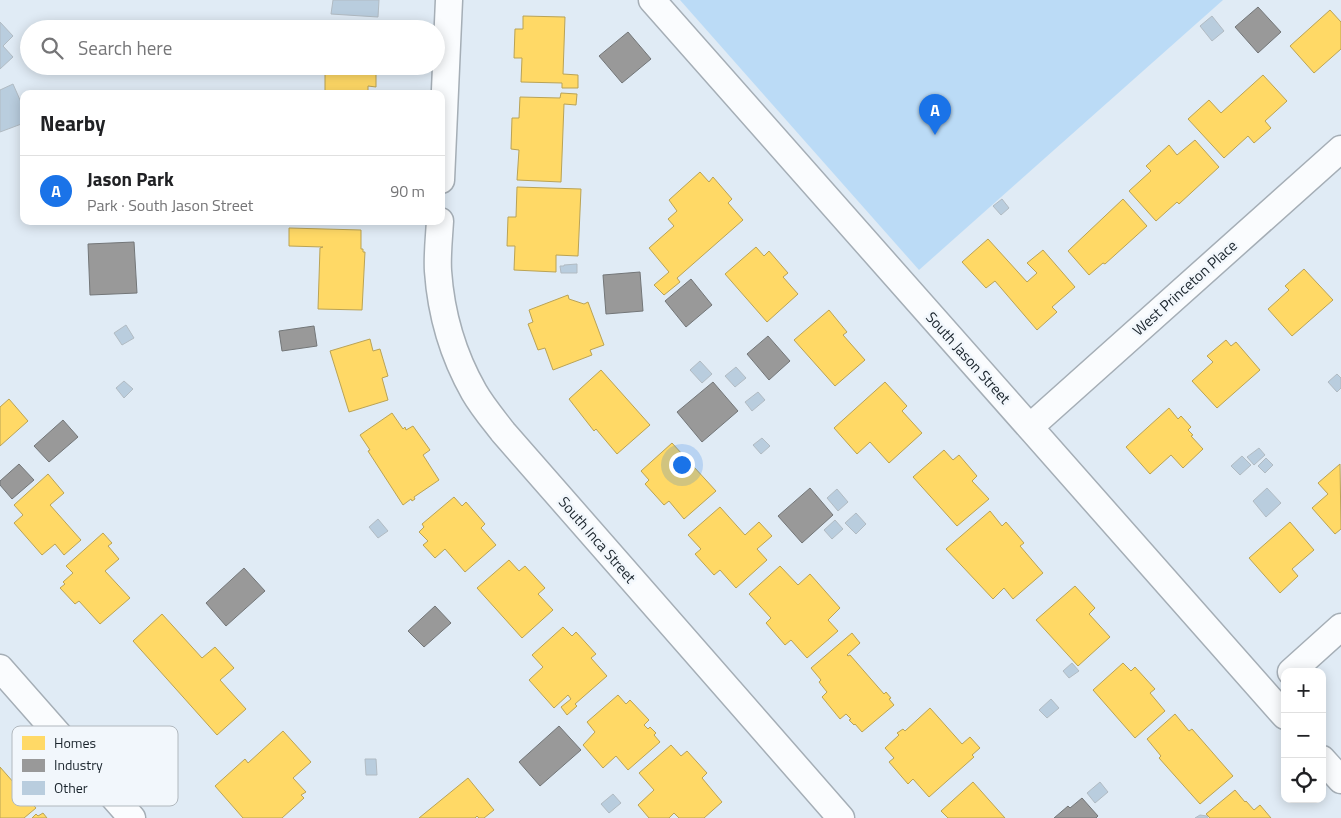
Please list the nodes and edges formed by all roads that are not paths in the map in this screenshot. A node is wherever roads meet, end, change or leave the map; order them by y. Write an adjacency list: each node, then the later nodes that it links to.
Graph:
1 (449, 0): 3 (street)
2 (652, 0): 6 (street, South Jason Street)
3 (445, 90)
4 (1341, 149): 6 (street, West Princeton Place)
5 (440, 225): 17 (street, South Inca Street)
6 (1030, 427): 10 (street, South Jason Street)
7 (1341, 627): 9 (street)
8 (0, 668): 12 (street)
9 (1295, 668)
10 (1275, 686): 11 (street, South Jason Street)
11 (1284, 713)
12 (51, 726)
13 (1326, 763): 14 (street)
14 (1341, 780)
15 (121, 806): 16 (street)
16 (132, 818)
17 (841, 818)

